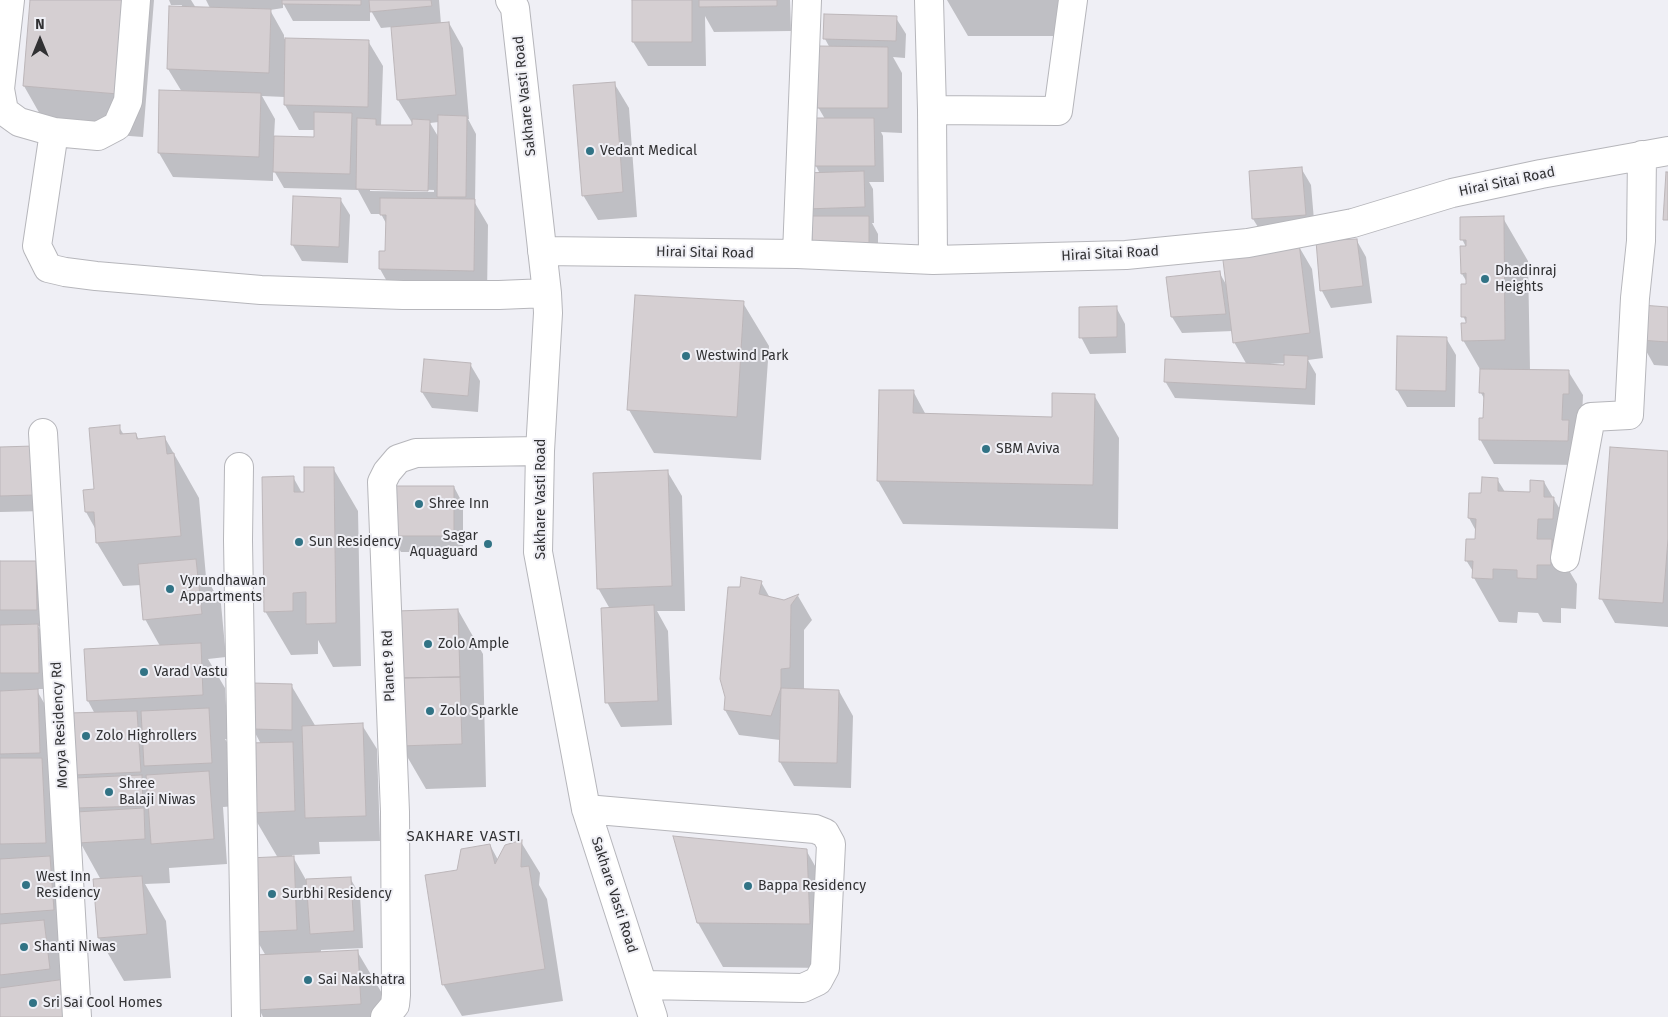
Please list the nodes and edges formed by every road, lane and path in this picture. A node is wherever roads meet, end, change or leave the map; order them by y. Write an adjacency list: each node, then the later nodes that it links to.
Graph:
1 (10, 0): 8 (street)
2 (136, 0): 8 (street)
3 (510, 0): 10 (street, Sakhare Vasti Road)
4 (807, 0): 11 (street)
5 (929, 0): 7 (street)
6 (1073, 0): 7 (street)
7 (932, 110): 12 (street)
8 (54, 132): 13 (street)
9 (1655, 153): 12 (street, Hirai Sitai Road); 17 (street)
10 (542, 251): 11 (street, Hirai Sitai Road); 13 (street, Sakhare Vasti Road)
11 (797, 254): 12 (street, Hirai Sitai Road)
12 (933, 260)
13 (547, 293): 15 (street, Sakhare Vasti Road)
14 (44, 433): 20 (street, Morya Residency Rd)
15 (540, 451): 18 (street, Sakhare Vasti Road); 22 (street, Planet 9 Rd)
16 (240, 467): 21 (street)
17 (1565, 558)
18 (586, 810): 19 (street, Sakhare Vasti Road); 19 (street)
19 (642, 985): 23 (street, Sakhare Vasti Road)
20 (77, 1017)
21 (246, 1017)
22 (386, 1017)
23 (653, 1017)

